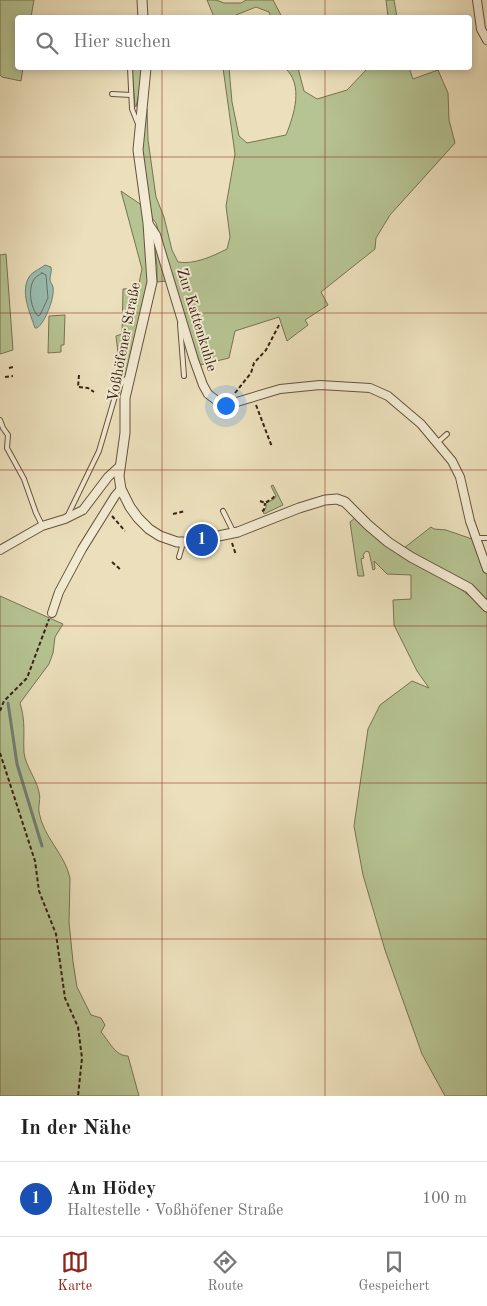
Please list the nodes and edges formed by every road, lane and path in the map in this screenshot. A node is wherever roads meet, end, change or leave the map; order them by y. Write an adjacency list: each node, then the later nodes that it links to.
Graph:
1 (142, 0): 3 (street)
2 (477, 0): 4 (street)
3 (143, 15)
4 (487, 40)
5 (130, 70): 8 (lane)
6 (146, 70): 9 (street, Voßhöfener Straße)
7 (112, 94): 8 (lane)
8 (131, 95): 9 (lane)
9 (140, 129): 10 (street, Voßhöfener Straße)
10 (148, 223): 11 (street, Zur Kattenkuhle); 19 (street, Voßhöfener Straße)
11 (180, 315): 17 (lane); 22 (street, Zur Kattenkuhle)
12 (279, 325): 21 (path)
13 (9, 368): 14 (path)
14 (13, 368)
15 (79, 375): 20 (path)
16 (13, 376): 18 (path)
17 (184, 376)
18 (5, 377)
19 (130, 377): 27 (street, Voßhöfener Straße); 37 (lane)
20 (94, 392)
21 (233, 396)
22 (253, 397): 25 (street, Zur Kattenkuhle); 26 (path)
23 (0, 420): 38 (lane)
24 (447, 434): 25 (lane)
25 (437, 443): 41 (street, Zur Kattenkuhle)
26 (272, 447)
27 (119, 467): 28 (street, Voßhöfener Straße); 37 (street)
28 (121, 489): 35 (street); 43 (street, Voßhöfener Straße)
29 (275, 495): 31 (path)
30 (260, 501): 31 (path)
31 (265, 503): 34 (path)
32 (185, 511): 36 (path)
33 (223, 511): 40 (lane)
34 (262, 511)
35 (106, 512): 39 (path); 51 (street)
36 (173, 514)
37 (65, 519): 38 (street)
38 (42, 526): 44 (street)
39 (125, 532)
40 (231, 533): 43 (street, Voßhöfener Straße); 45 (path); 50 (street, Voßhöfener Straße)
41 (476, 538): 42 (lane); 48 (street, Zur Kattenkuhle)
42 (487, 538)
43 (183, 542): 46 (lane)
44 (0, 550)
45 (236, 555)
46 (179, 557)
47 (112, 562): 49 (path)
48 (487, 569)
49 (121, 570)
50 (487, 607)
51 (52, 613): 52 (path)
52 (0, 711)
53 (0, 753): 54 (path)
54 (78, 1096)

